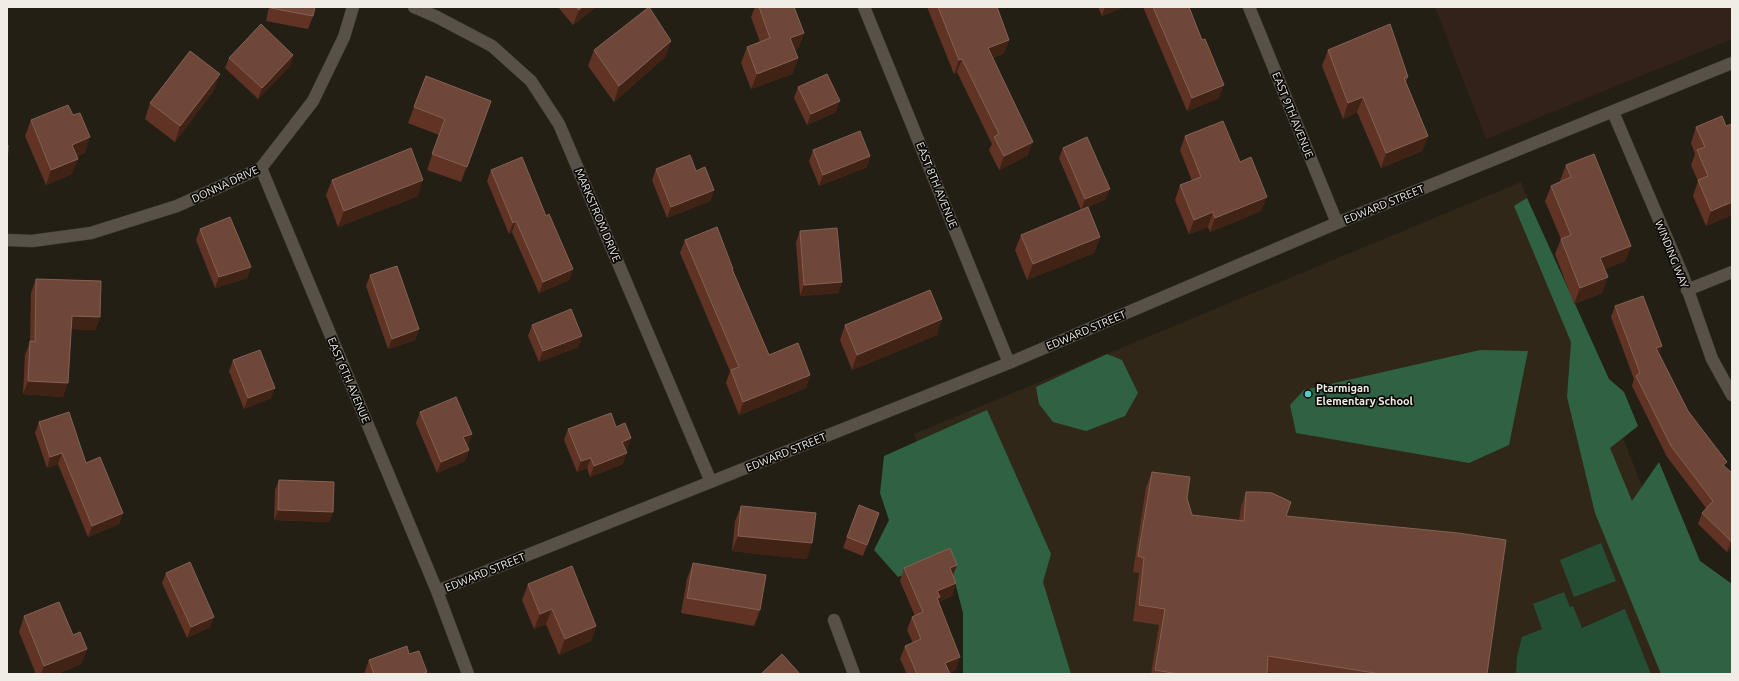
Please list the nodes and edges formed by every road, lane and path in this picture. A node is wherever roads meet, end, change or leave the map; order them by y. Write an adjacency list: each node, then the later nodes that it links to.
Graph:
1 (353, 7): 7 (street, DONNA DRIVE)
2 (414, 7): 14 (street, MARKSTROM DRIVE)
3 (864, 7): 12 (street, EAST 8TH AVENUE)
4 (1250, 7): 8 (street, EAST 9TH AVENUE)
5 (1732, 63): 6 (street, EDWARD STREET)
6 (1613, 112): 8 (street, EDWARD STREET); 11 (street, WINDING WAY)
7 (261, 168): 9 (street, DONNA DRIVE); 15 (street, EAST 6TH AVENUE)
8 (1337, 223): 12 (street, EDWARD STREET)
9 (7, 240)
10 (1732, 272): 11 (street)
11 (1687, 290): 13 (street, WINDING WAY)
12 (1009, 363): 14 (street, EDWARD STREET)
13 (1732, 395)
14 (711, 482): 15 (street, EDWARD STREET)
15 (437, 591): 17 (street, EAST 6TH AVENUE)
16 (834, 620): 18 (street)
17 (468, 674)
18 (854, 674)

